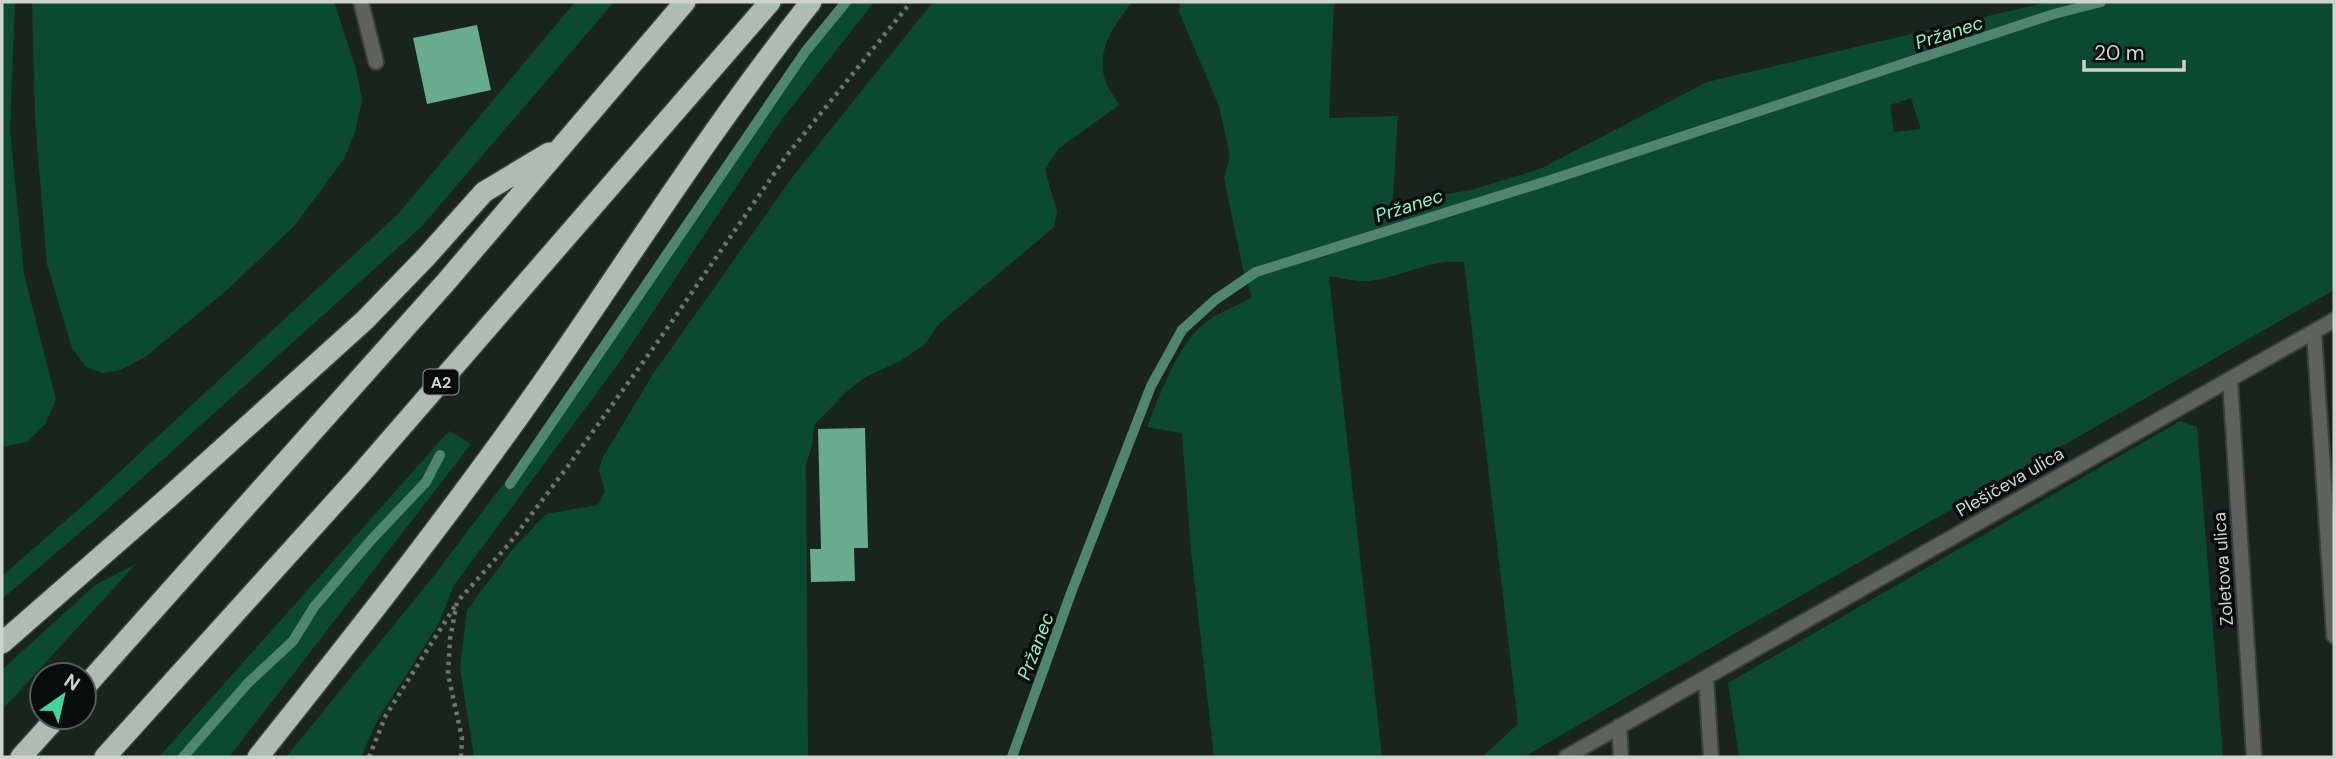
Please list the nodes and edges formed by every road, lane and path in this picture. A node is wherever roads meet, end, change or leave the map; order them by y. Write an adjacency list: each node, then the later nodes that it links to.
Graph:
1 (361, 2): 6 (street)
2 (685, 2): 7 (highway)
3 (770, 2): 19 (highway, A2)
4 (811, 2): 20 (highway)
5 (911, 2): 11 (path)
6 (376, 62)
7 (566, 143): 13 (highway); 14 (highway)
8 (2334, 320): 9 (street, Plešičeva ulica)
9 (2314, 332): 10 (street, Plešičeva ulica); 12 (street)
10 (2230, 379): 15 (street, Plešičeva ulica); 26 (street, Zoletova ulica)
11 (457, 602): 21 (path); 22 (path)
12 (2334, 636)
13 (2, 643)
14 (98, 672)
15 (1706, 678): 16 (street, Plešičeva ulica); 25 (street)
16 (1619, 726): 23 (street, Plešičeva ulica); 24 (street)
17 (45, 731): 18 (highway)
18 (20, 757)
19 (105, 757)
20 (258, 757)
21 (369, 757)
22 (461, 757)
23 (1566, 757)
24 (1621, 757)
25 (1711, 757)
26 (2254, 757)

